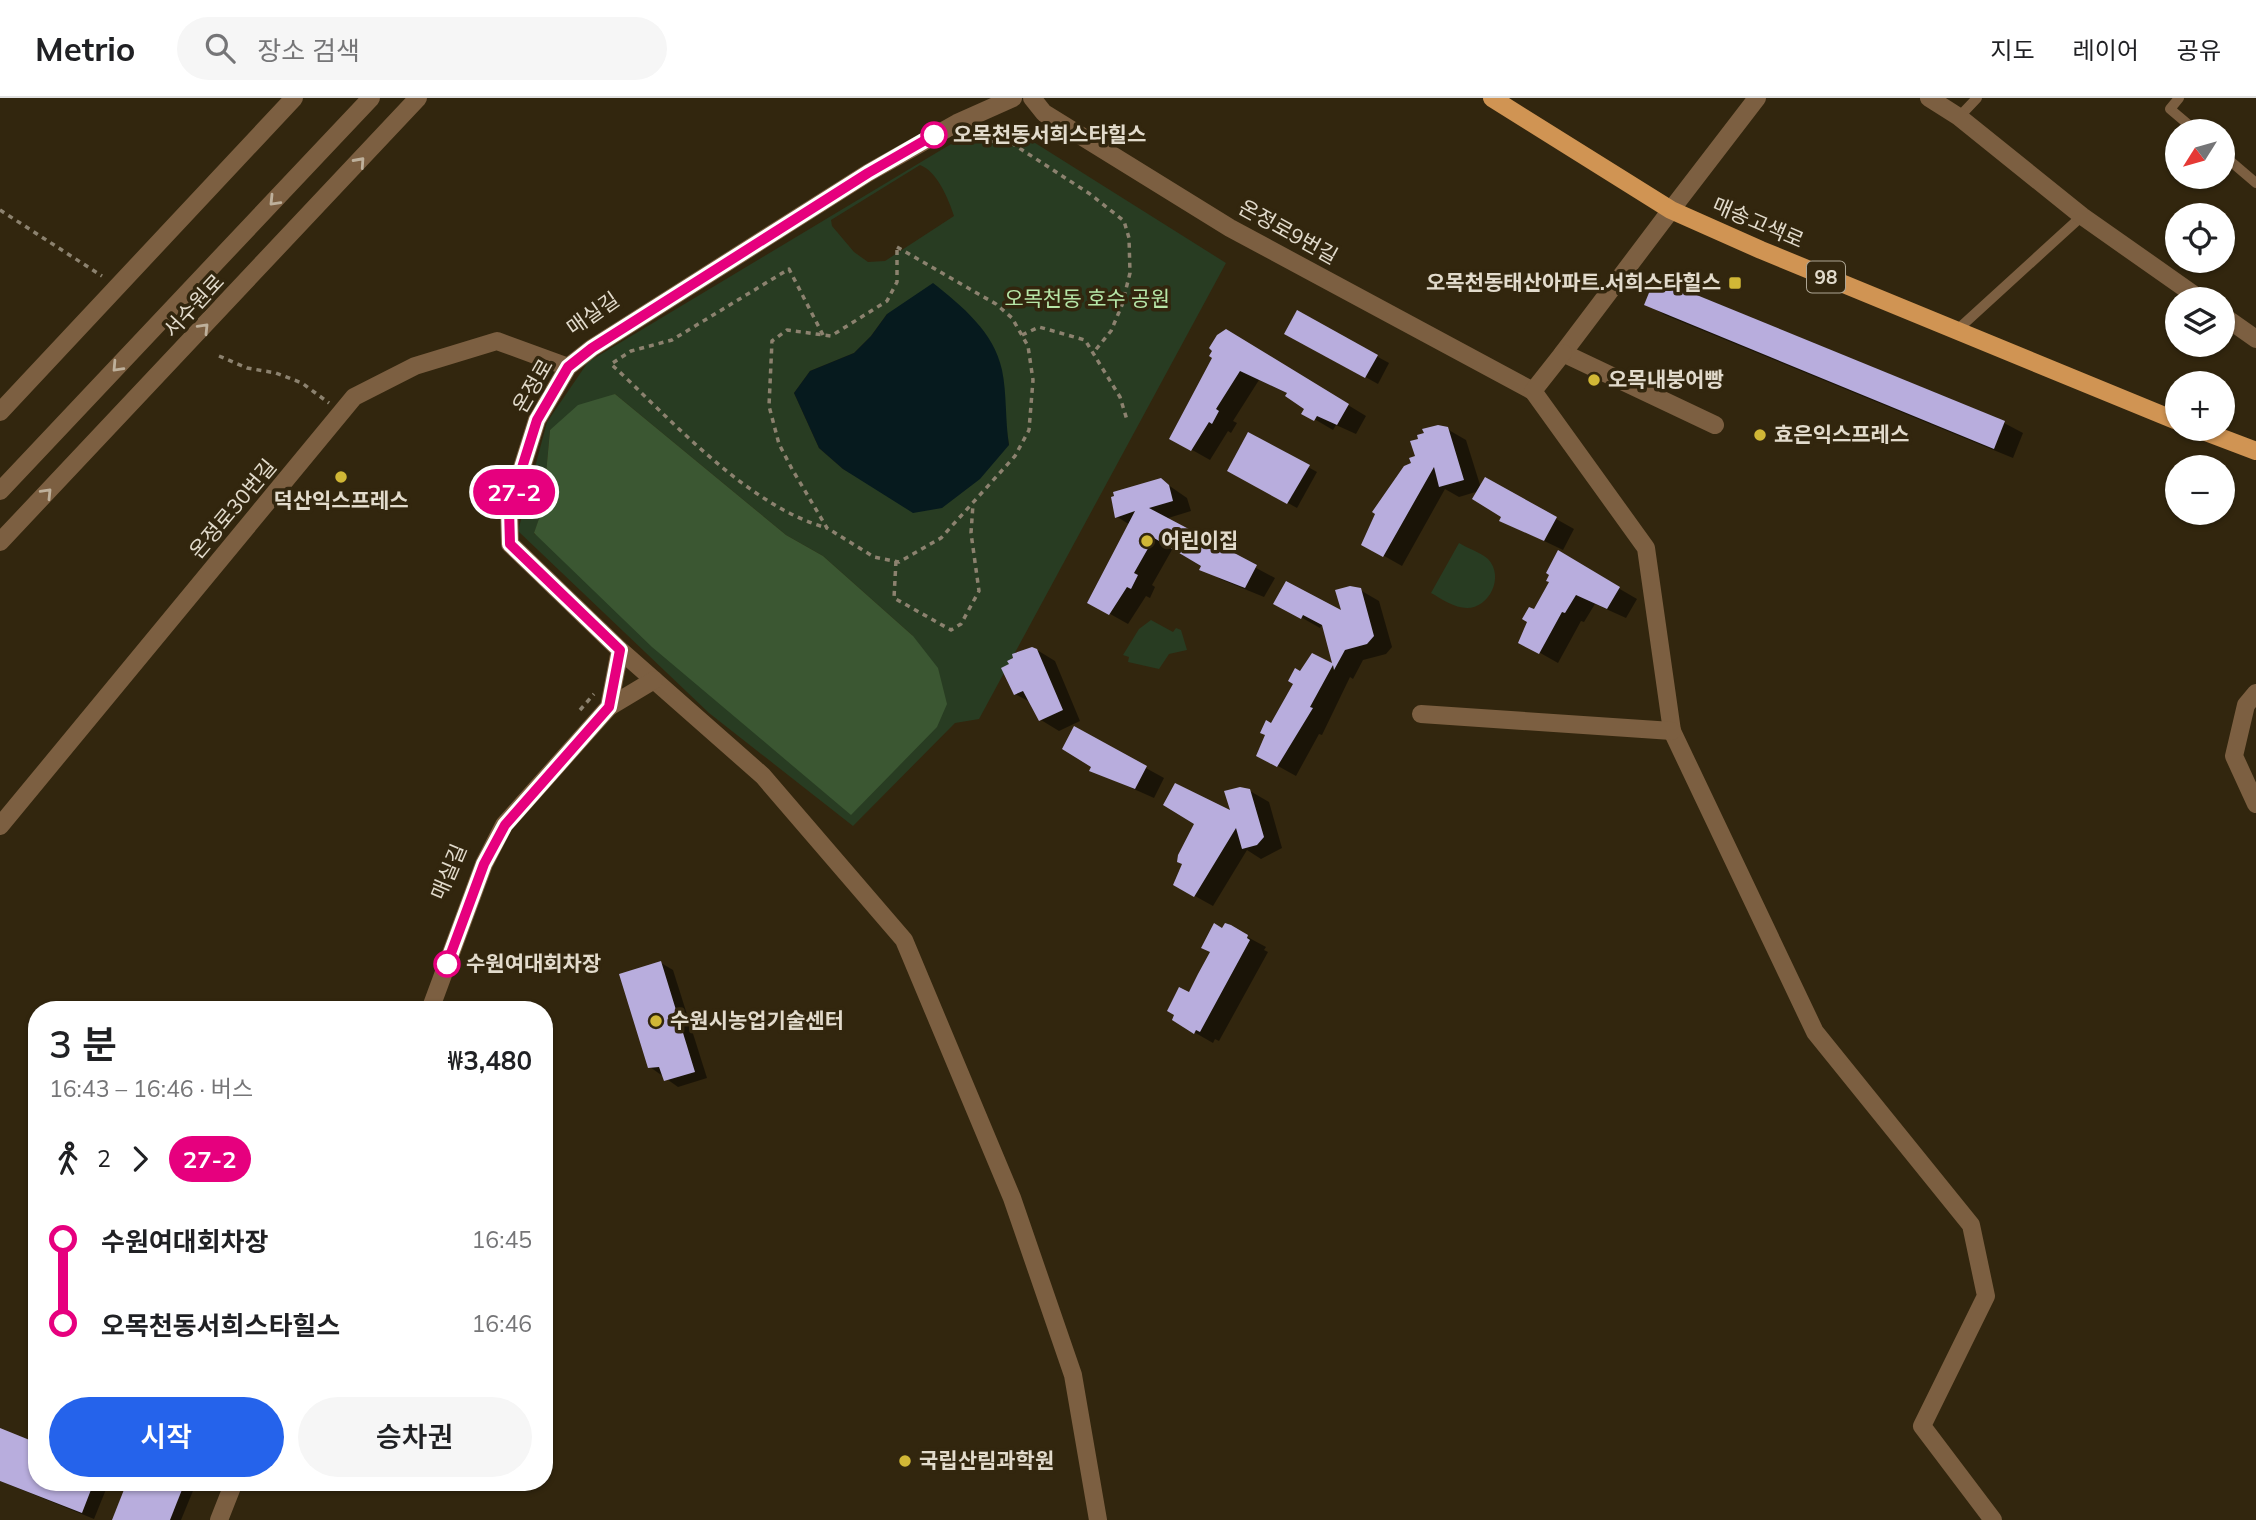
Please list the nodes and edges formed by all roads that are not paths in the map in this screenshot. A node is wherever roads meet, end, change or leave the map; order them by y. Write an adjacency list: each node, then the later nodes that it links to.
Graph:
1 (294, 98): 24 (street)
2 (371, 98): 29 (street, 서수원로, one-way to 29)
3 (418, 98): 30 (street, 서수원로, one-way to 3)
4 (1013, 98): 22 (street, 온정로)
5 (1032, 98): 23 (street, 온정로9번길)
6 (1492, 98): 15 (main road, 매송고색로 / 98)
7 (1757, 98): 15 (street)
8 (1929, 98): 11 (street)
9 (1977, 98): 11 (lane)
10 (2179, 98): 12 (lane)
11 (1959, 117): 16 (street)
12 (2182, 119)
13 (2235, 165): 14 (lane)
14 (2256, 183)
15 (1671, 210): 19 (main road, 매송고색로 / 98); 21 (street)
16 (2082, 216): 17 (street); 19 (lane)
17 (2183, 287)
18 (2235, 324): 20 (street)
19 (1956, 331): 25 (main road, 매송고색로 / 98)
20 (2256, 339)
21 (1563, 354): 23 (street); 26 (street)
22 (568, 367): 31 (street, 온정로); 38 (street, 온정로30번길)
23 (1533, 391): 36 (street)
24 (0, 412)
25 (2165, 416)
26 (1715, 425)
27 (2230, 441): 28 (main road)
28 (2256, 451)
29 (0, 491)
30 (0, 542)
31 (620, 650): 32 (street); 34 (street)
32 (654, 680): 34 (street); 42 (street)
33 (2256, 693): 37 (street)
34 (609, 707): 39 (street)
35 (1422, 714): 36 (street)
36 (1672, 731): 43 (street)
37 (2256, 804)
38 (0, 827)
39 (433, 1001)
40 (230, 1491): 41 (street)
41 (219, 1520)
42 (1098, 1520)
43 (1993, 1520)

